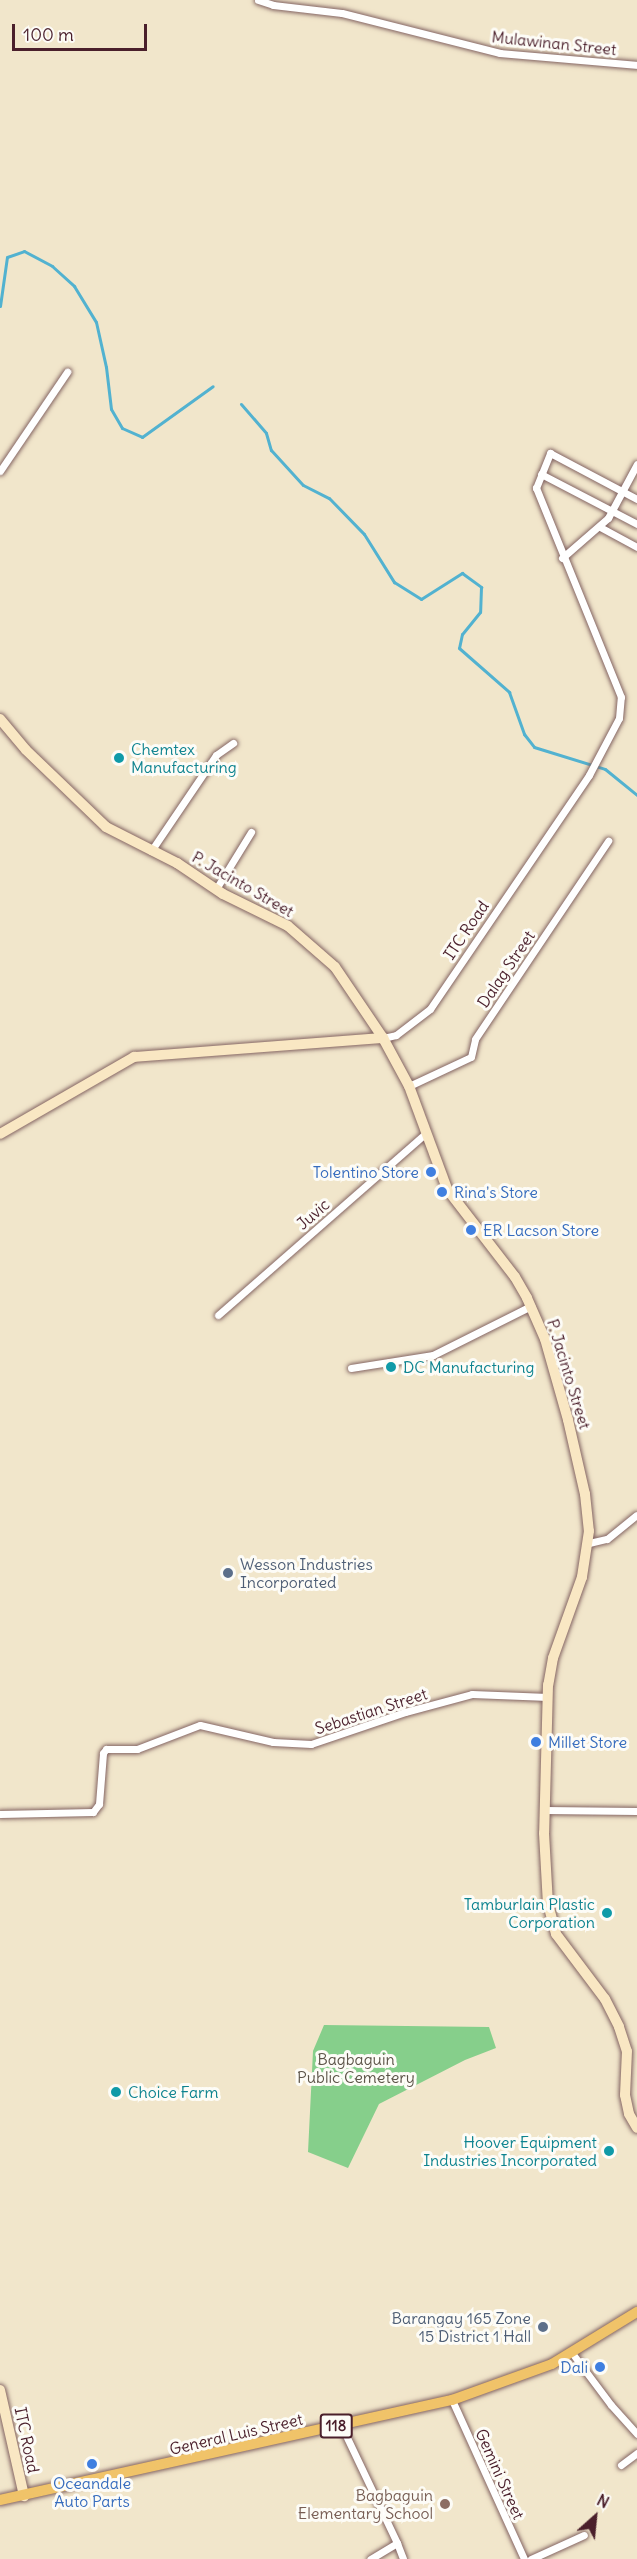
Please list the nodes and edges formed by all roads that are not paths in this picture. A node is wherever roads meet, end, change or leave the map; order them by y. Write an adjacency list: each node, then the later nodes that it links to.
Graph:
1 (258, 0): 2 (street, Mulawinan Street)
2 (274, 2): 3 (street, Mulawinan Street)
3 (637, 65)
4 (67, 372): 6 (street)
5 (637, 464): 8 (street)
6 (0, 471)
7 (541, 474): 9 (street, ITC Road); 11 (street); 15 (street, ITC Road)
8 (634, 476): 9 (street)
9 (622, 491): 10 (street); 11 (street)
10 (637, 499)
11 (612, 511): 12 (street); 13 (street)
12 (637, 524)
13 (600, 527): 14 (street); 15 (street)
14 (637, 547)
15 (562, 558): 22 (street, ITC Road)
16 (0, 719): 20 (street, P. Jacinto Street)
17 (233, 743): 20 (street)
18 (251, 832): 21 (street)
19 (608, 841): 23 (street, Dalag Street)
20 (151, 851): 21 (street, P. Jacinto Street)
21 (216, 889): 22 (street, P. Jacinto Street)
22 (383, 1038): 23 (street, P. Jacinto Street); 24 (street, ITC Road)
23 (409, 1086): 25 (street, P. Jacinto Street)
24 (0, 1134)
25 (425, 1134): 26 (street, P. Jacinto Street); 27 (street, Juvic)
26 (531, 1306): 28 (street); 30 (street, P. Jacinto Street)
27 (218, 1315)
28 (351, 1368)
29 (637, 1515): 30 (street)
30 (589, 1543): 31 (street, P. Jacinto Street)
31 (548, 1697): 32 (street, P. Jacinto Street); 34 (street, Sebastian Street)
32 (544, 1809): 33 (street); 35 (street, P. Jacinto Street)
33 (637, 1811)
34 (0, 1814)
35 (637, 2128)
36 (637, 2312): 37 (main road, General Luis Street / 118)
37 (572, 2353): 39 (main road, General Luis Street / 118); 41 (street)
38 (0, 2390): 45 (street, ITC Road)
39 (452, 2400): 40 (main road, General Luis Street / 118); 51 (street, Gemini Street)
40 (341, 2425): 45 (main road, General Luis Street / 118); 48 (street)
41 (634, 2426): 42 (street)
42 (637, 2434)
43 (637, 2453): 44 (street)
44 (621, 2465)
45 (24, 2496): 46 (main road, General Luis Street / 118)
46 (0, 2500)
47 (584, 2535): 52 (street)
48 (396, 2544): 49 (street); 50 (street)
49 (370, 2559)
50 (403, 2559)
51 (524, 2559)
52 (531, 2559)

